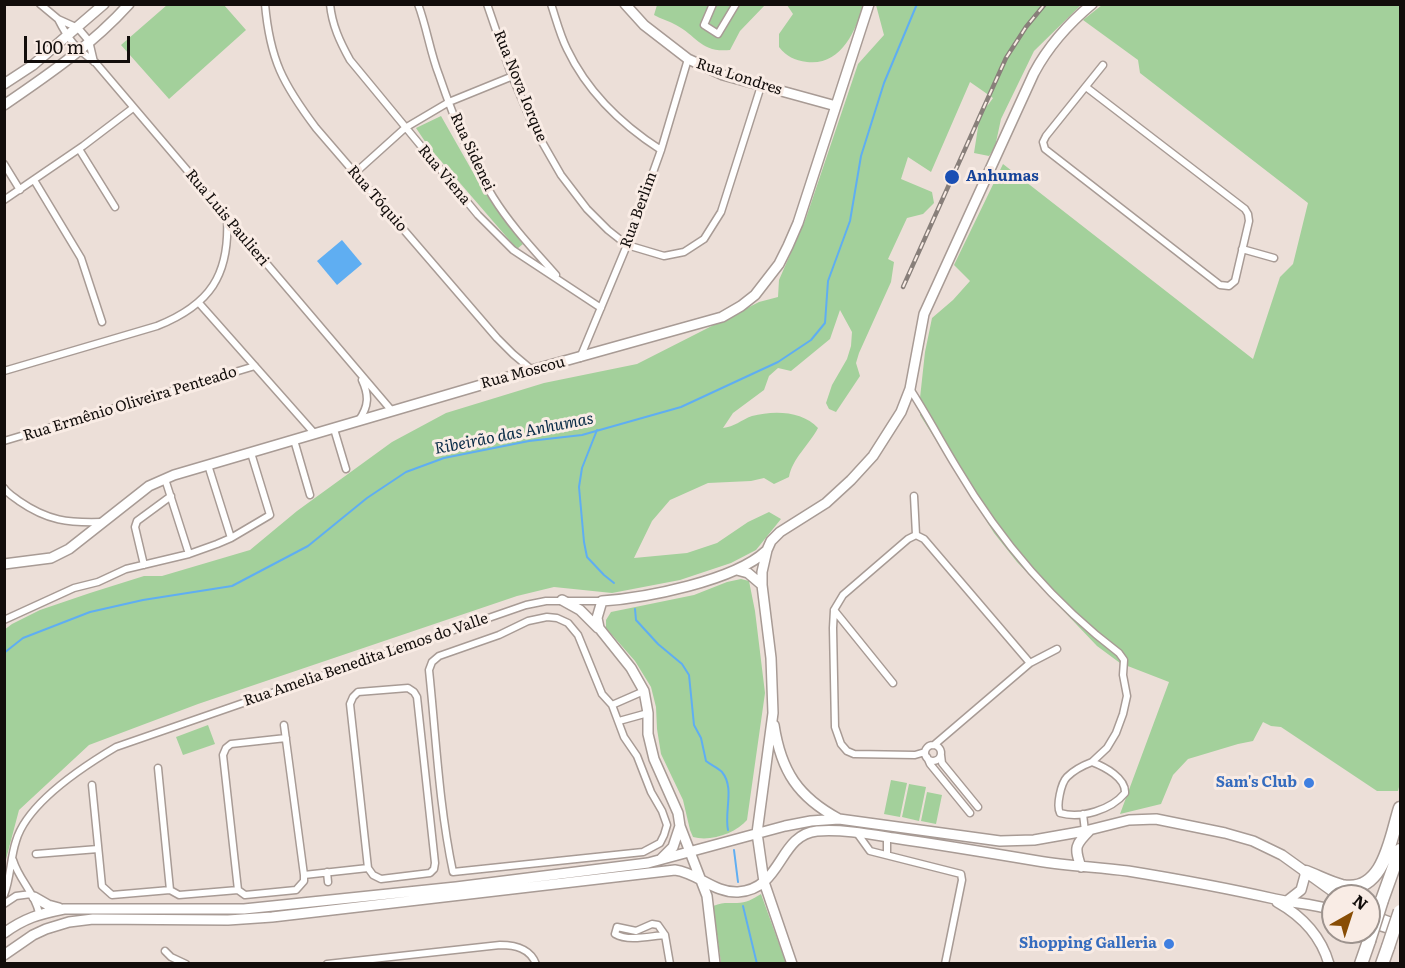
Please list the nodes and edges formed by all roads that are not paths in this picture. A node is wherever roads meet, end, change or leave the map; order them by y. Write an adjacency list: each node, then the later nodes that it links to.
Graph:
1 (40, 4): 14 (street, Rua Luis Paulieri)
2 (104, 4): 15 (main road)
3 (129, 4): 17 (main road)
4 (265, 4): 34 (street, Rua Tóquio)
5 (330, 4): 30 (street, Rua Viena)
6 (418, 4): 26 (street, Rua Sidenei)
7 (487, 4): 22 (street, Rua Nova Iorque)
8 (551, 4): 32 (street)
9 (625, 4): 19 (main road, Rua Londres)
10 (713, 4): 11 (street)
11 (736, 4)
12 (869, 4): 28 (main road, Rua Moscou)
13 (1092, 4): 56 (main road, Rua Amelia Benedita Lemos do Valle)
14 (58, 19): 15 (street, Rua Luis Paulieri); 16 (street, Rua Luis Paulieri)
15 (78, 28): 16 (main road); 17 (street, Rua Luis Paulieri)
16 (67, 37): 18 (street, Rua Luis Paulieri); 23 (main road)
17 (89, 41): 18 (main road); 20 (street, Rua Luis Paulieri)
18 (78, 50): 20 (street, Rua Luis Paulieri); 27 (main road)
19 (688, 60): 24 (main road, Rua Londres); 32 (street, Rua Berlim)
20 (95, 62): 29 (street, Rua Luis Paulieri)
21 (1103, 65): 25 (street)
22 (513, 76): 26 (street); 41 (street, Rua Nova Iorque)
23 (4, 84)
24 (761, 86): 28 (main road, Rua Londres); 41 (street)
25 (1086, 87): 42 (street); 42 (street)
26 (448, 102): 30 (street); 40 (street, Rua Sidenei)
27 (4, 105)
28 (836, 106): 51 (main road, Rua Moscou)
29 (133, 108): 31 (street); 39 (street, Rua Luis Paulieri)
30 (405, 128): 34 (street); 43 (street, Rua Viena)
31 (79, 149): 35 (street); 38 (street)
32 (661, 150): 41 (street, Rua Berlim)
33 (4, 164): 36 (street)
34 (355, 173): 53 (street, Rua Tóquio)
35 (34, 180): 36 (street); 50 (street)
36 (20, 190): 37 (street)
37 (4, 200)
38 (115, 207)
39 (227, 218): 48 (street); 55 (street, Rua Luis Paulieri)
40 (529, 245): 43 (street); 44 (street, Rua Sidenei)
41 (627, 245): 49 (street, Rua Berlim)
42 (1242, 249): 45 (street)
43 (520, 255): 46 (street, Rua Viena)
44 (540, 258): 46 (street); 47 (street, Rua Sidenei)
45 (1274, 258)
46 (534, 265): 47 (street, Rua Viena)
47 (562, 281): 49 (street, Rua Viena)
48 (199, 303): 52 (street); 54 (street)
49 (601, 308): 51 (street, Rua Berlim)
50 (102, 322)
51 (580, 358): 53 (main road, Rua Moscou)
52 (255, 366): 60 (street); 62 (street, Rua Ermênio Oliveira Penteado)
53 (532, 370): 57 (main road, Rua Moscou)
54 (4, 371)
55 (360, 374): 57 (street, Rua Luis Paulieri); 58 (street, Rua Luis Paulieri)
56 (910, 390): 74 (main road, Rua Amelia Benedita Lemos do Valle); 98 (street)
57 (392, 411): 58 (main road, Rua Moscou)
58 (358, 422): 59 (main road, Rua Moscou)
59 (334, 429): 60 (main road, Rua Moscou); 65 (street)
60 (315, 434): 61 (main road, Rua Moscou)
61 (294, 440): 63 (main road, Rua Moscou); 68 (street)
62 (4, 441)
63 (251, 453): 64 (main road, Rua Moscou); 73 (street)
64 (208, 465): 66 (main road, Rua Moscou); 73 (street)
65 (346, 469)
66 (165, 479): 69 (street); 71 (main road, Rua Moscou)
67 (4, 488): 71 (street)
68 (310, 495)
69 (171, 496): 75 (street); 77 (street)
70 (914, 496): 72 (street)
71 (103, 522): 76 (main road, Rua Moscou)
72 (916, 535): 82 (street); 86 (street)
73 (231, 538): 75 (street)
74 (767, 550): 78 (main road, Rua Amelia Benedita Lemos do Valle); 79 (main road)
75 (189, 554): 77 (street)
76 (4, 564)
77 (144, 565): 83 (street)
78 (736, 570): 79 (main road); 81 (main road, Rua Amelia Benedita Lemos do Valle)
79 (762, 585): 91 (main road)
80 (562, 600): 81 (street, Rua Amelia Benedita Lemos do Valle); 84 (main road); 116 (street, Rua Amelia Benedita Lemos do Valle)
81 (602, 601): 84 (main road)
82 (834, 610): 87 (street); 96 (street)
83 (4, 620)
84 (598, 628): 88 (main road)
85 (1057, 649): 86 (street)
86 (1030, 663): 95 (street)
87 (893, 683)
88 (644, 691): 89 (street); 90 (main road)
89 (612, 705): 92 (street); 121 (street)
90 (648, 713): 92 (street); 106 (main road)
91 (772, 713): 105 (main road); 108 (main road)
92 (619, 722): 121 (street)
93 (284, 725): 94 (street)
94 (286, 738): 123 (street); 130 (street)
95 (934, 745): 96 (street); 97 (street)
96 (926, 755): 97 (street); 103 (street)
97 (941, 755): 101 (street)
98 (1092, 762): 104 (street); 104 (street)
99 (158, 768): 129 (street)
100 (92, 785): 111 (street)
101 (978, 807)
102 (1401, 808): 122 (highway)
103 (969, 813)
104 (1083, 814): 107 (street)
105 (839, 819): 107 (main road); 108 (main road)
106 (680, 826): 113 (main road); 117 (main road)
107 (1088, 830): 118 (main road); 122 (main road)
108 (757, 833): 113 (main road); 126 (main road)
109 (857, 833): 110 (main road); 115 (street); 126 (main road)
110 (887, 837): 115 (street); 118 (main road)
111 (98, 849): 114 (street); 129 (street)
112 (1401, 849): 160 (highway, bridge)
113 (691, 852): 117 (main road); 124 (main road)
114 (36, 854)
115 (888, 855): 158 (street)
116 (12, 856): 131 (street, Rua Amelia Benedita Lemos do Valle); 132 (street)
117 (659, 860): 128 (main road)
118 (1081, 867): 133 (main road)
119 (368, 868): 119 (street); 120 (street)
120 (327, 872): 123 (street); 125 (street)
121 (453, 872): 128 (street)
122 (1306, 872): 127 (main road); 134 (main road)
123 (304, 875): 130 (street)
124 (702, 881): 126 (main road); 145 (main road); 156 (main road)
125 (328, 882)
126 (764, 882): 157 (main road)
127 (1322, 884)
128 (456, 887): 137 (main road)
129 (170, 890): 130 (street)
130 (238, 890)
131 (4, 895)
132 (32, 896): 135 (street); 137 (main road); 139 (street)
133 (1264, 896): 134 (main road); 159 (main road)
134 (1287, 901): 136 (main road)
135 (4, 904)
136 (1321, 908)
137 (64, 909): 139 (main road)
138 (1401, 911): 161 (highway, bridge)
139 (39, 913): 144 (main road); 145 (main road)
140 (1381, 918): 142 (main road)
141 (1381, 926): 143 (main road)
142 (1401, 926)
143 (1401, 932)
144 (4, 933)
145 (33, 935): 148 (main road)
146 (665, 935): 146 (street); 155 (street)
147 (165, 951): 150 (street)
148 (4, 955)
149 (405, 955): 152 (street); 153 (street); 154 (street)
150 (172, 960): 151 (street)
151 (186, 963)
152 (327, 963)
153 (398, 963)
154 (536, 963)
155 (670, 963)
156 (715, 963)
157 (792, 963)
158 (945, 963)
159 (1329, 963)
160 (1361, 963)
161 (1382, 963)

